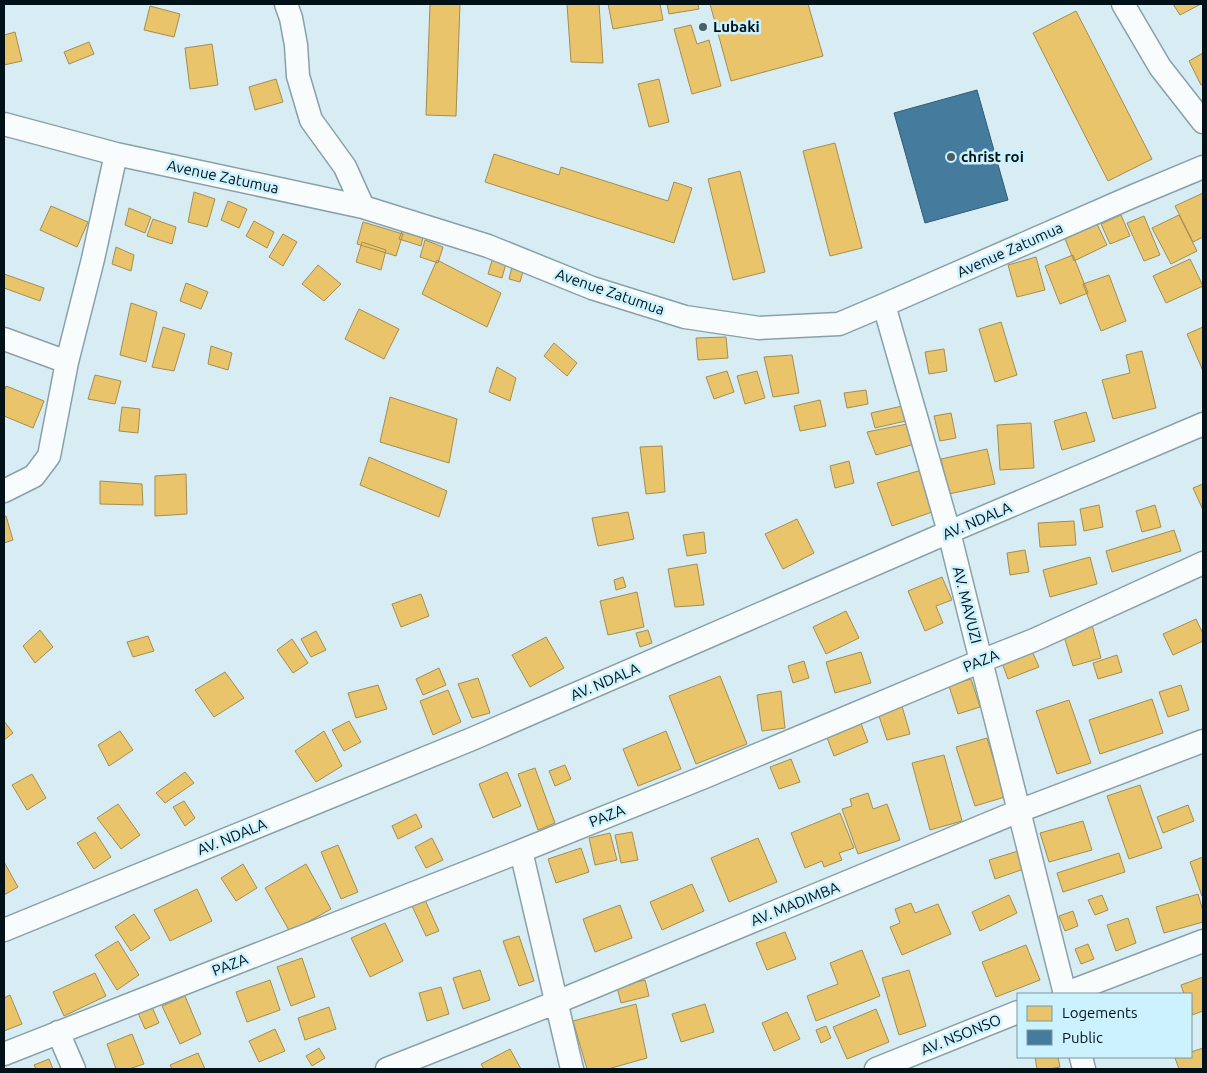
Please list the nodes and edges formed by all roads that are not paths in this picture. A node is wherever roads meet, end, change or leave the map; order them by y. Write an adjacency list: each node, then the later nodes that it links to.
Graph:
1 (1123, 4): 3 (street)
2 (285, 8): 7 (street)
3 (1203, 122)
4 (4, 124): 5 (street, Avenue Zatumua)
5 (116, 154): 7 (street, Avenue Zatumua); 10 (street)
6 (1203, 167): 8 (street, Avenue Zatumua)
7 (363, 207): 8 (street, Avenue Zatumua)
8 (884, 305): 13 (street, AV. MAVUZI)
9 (4, 339): 10 (street)
10 (67, 362): 12 (street)
11 (1203, 424): 13 (street, AV. NDALA)
12 (4, 491)
13 (950, 532): 15 (street, AV. MAVUZI); 19 (street, AV. NDALA)
14 (1203, 564): 15 (street, PAZA)
15 (981, 661): 17 (street, AV. MAVUZI); 18 (street, PAZA)
16 (1203, 741): 17 (street, AV. MADIMBA)
17 (1019, 811): 21 (street, AV. MAVUZI); 23 (street, AV. MADIMBA)
18 (521, 851): 23 (street); 25 (street, PAZA)
19 (4, 930)
20 (1203, 941): 22 (street)
21 (1064, 993)
22 (1067, 993)
23 (557, 1002): 28 (street, AV. MADIMBA); 29 (street)
24 (1017, 1012): 30 (street, AV. NSONSO)
25 (58, 1032): 26 (street, PAZA); 27 (street)
26 (4, 1054)
27 (74, 1069)
28 (387, 1069)
29 (572, 1069)
30 (876, 1069)

